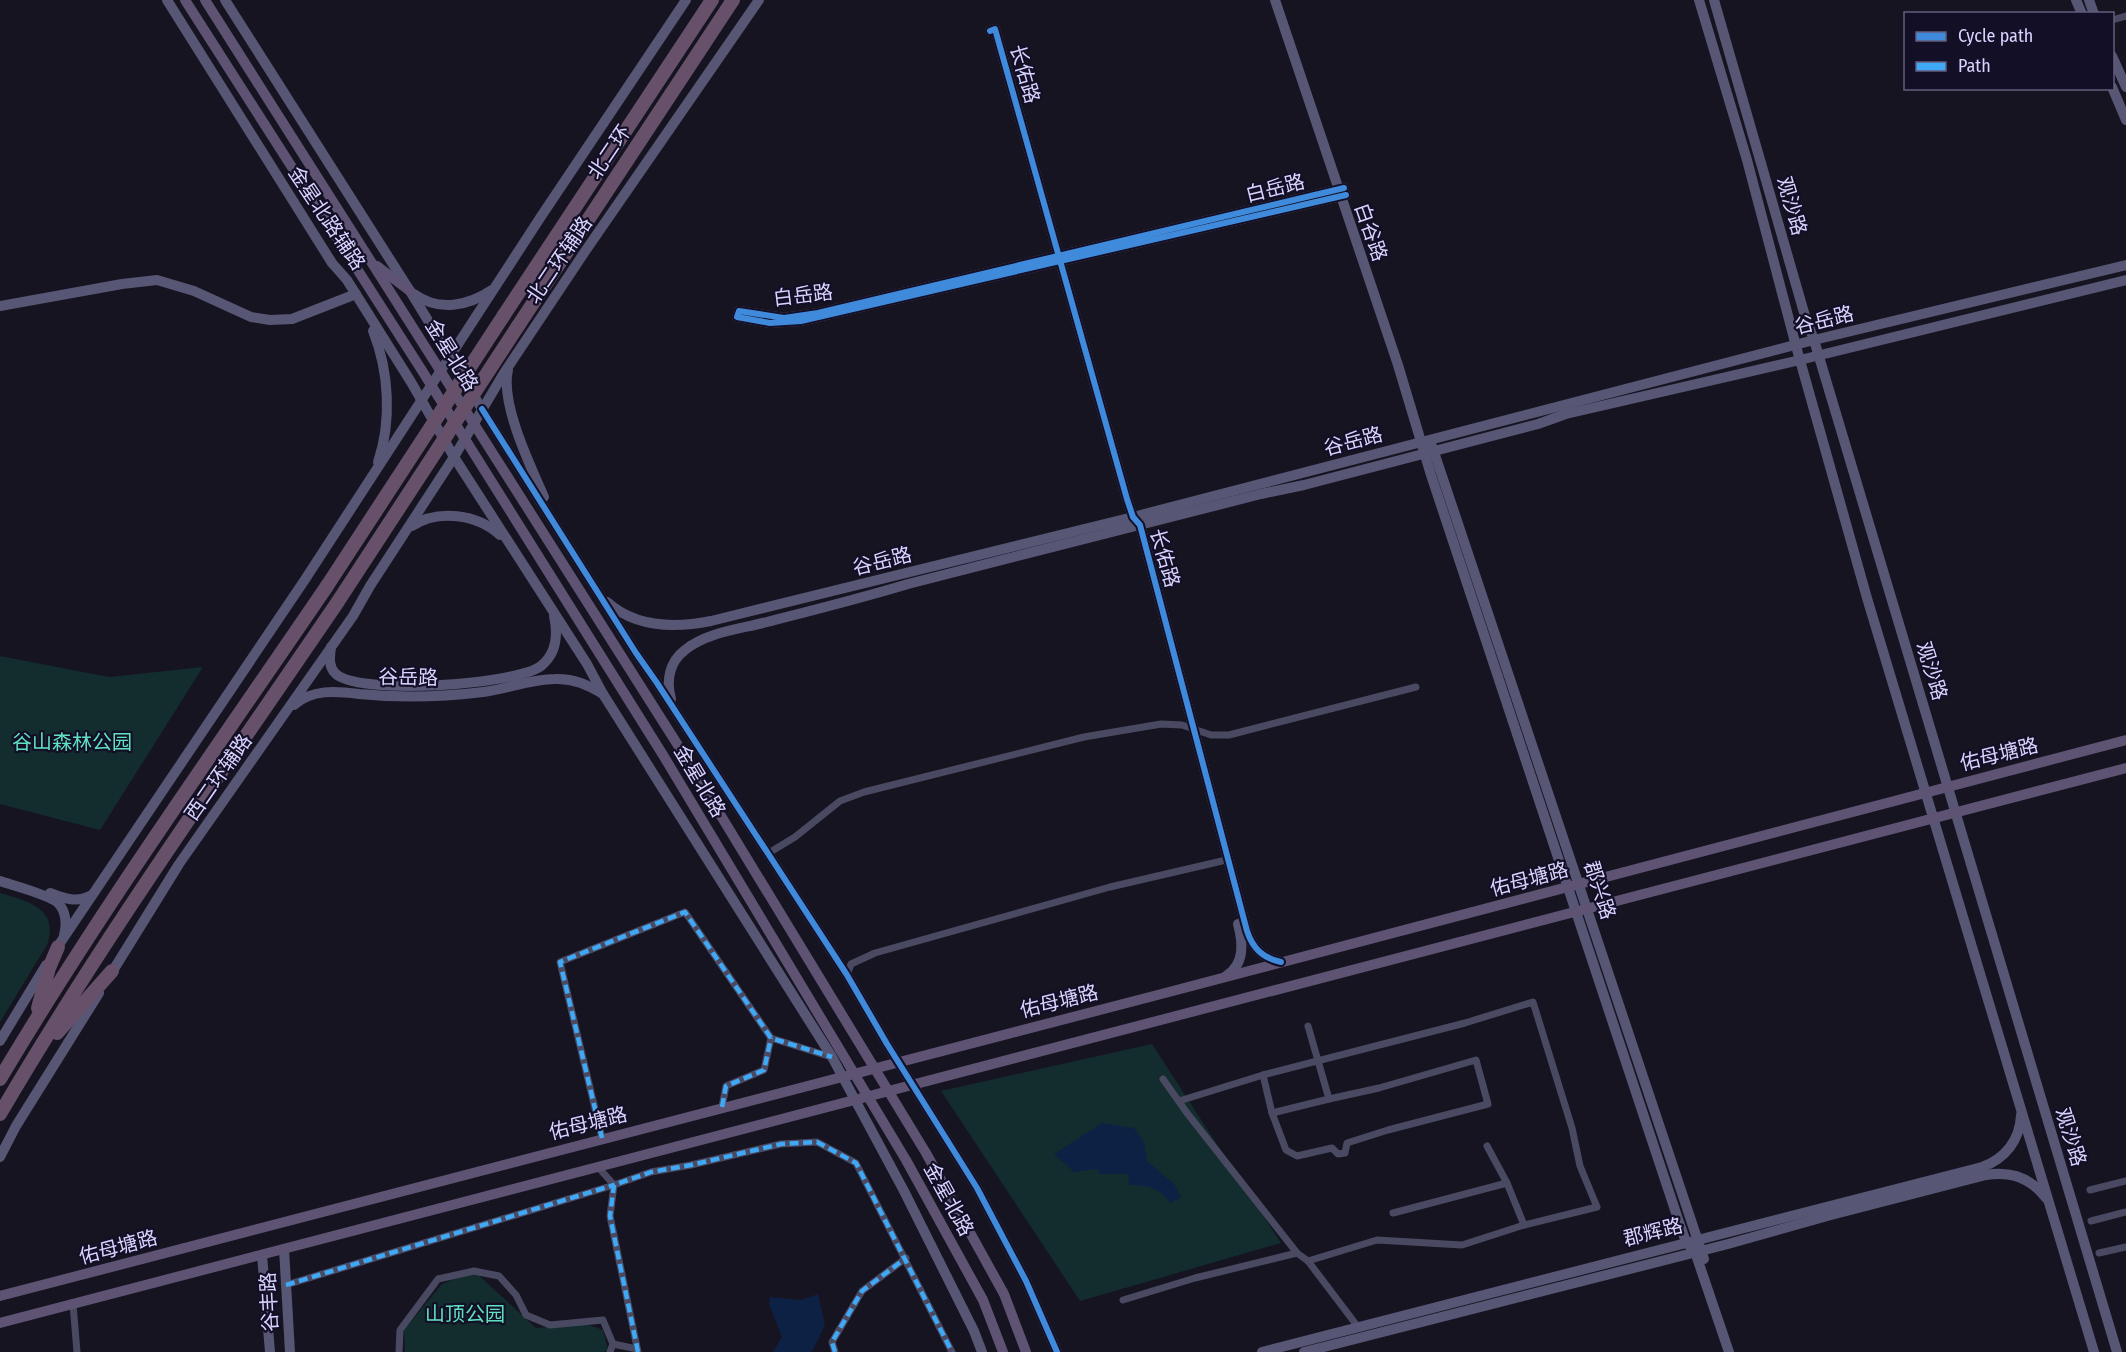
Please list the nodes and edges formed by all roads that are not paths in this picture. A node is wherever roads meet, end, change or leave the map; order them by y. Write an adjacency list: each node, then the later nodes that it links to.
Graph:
1 (167, 0): 26 (main road, 金星北路辅路)
2 (185, 0): 35 (main road, 金星北路)
3 (205, 0): 21 (main road, 金星北路)
4 (225, 0): 25 (main road, 金星北路辅路)
5 (686, 0): 24 (main road, 北二环辅路)
6 (712, 0): 74 (highway, 北二环, bridge)
7 (733, 0): 14 (highway, 北二环)
8 (744, 0): 14 (highway)
9 (759, 0): 33 (main road, 北二环辅路)
10 (1275, 0): 19 (main road, 白谷路)
11 (1280, 0): 19 (main road, 白谷路)
12 (1699, 0): 29 (main road, 观沙路)
13 (1714, 0): 28 (main road, 观沙路)
14 (714, 28): 81 (highway, 北二环, bridge)
15 (2114, 60): 16 (main road)
16 (2126, 87)
17 (2113, 90): 18 (main road)
18 (2126, 120)
19 (1342, 192): 20 (main road, 白岳路); 40 (main road, 白谷路)
20 (1057, 259): 20 (main road, 长佑路); 20 (main road, 白岳路); 44 (main road, 长佑路)
21 (370, 260): 25 (main road); 34 (main road, 金星北路)
22 (2126, 265): 28 (main road, 谷岳路)
23 (2126, 280): 30 (main road)
24 (494, 288): 25 (main road); 31 (main road, 北二环辅路)
25 (410, 291): 31 (main road, 金星北路辅路)
26 (358, 298): 27 (main road); 36 (main road, 金星北路辅路); 43 (main road)
27 (0, 306)
28 (1814, 340): 29 (main road, 谷岳路); 30 (main road, 观沙路)
29 (1796, 346): 32 (main road, 观沙路); 40 (main road, 谷岳路)
30 (1818, 354): 32 (main road); 58 (main road, 观沙路)
31 (451, 356): 34 (main road, 北二环辅路); 37 (main road, 金星北路辅路)
32 (1800, 360): 41 (main road); 59 (main road, 观沙路)
33 (509, 365): 37 (main road, 北二环辅路); 46 (main road)
34 (441, 371): 35 (main road, 西二环辅路); 38 (main road, 金星北路)
35 (431, 386): 36 (main road, 西二环辅路); 39 (main road, 金星北路)
36 (422, 400): 42 (main road, 金星北路辅路); 43 (main road, 西二环辅路)
37 (482, 409): 38 (main road, 北二环辅路); 46 (main road, 金星北路辅路)
38 (473, 423): 39 (main road, 西二环辅路); 82 (main road, 金星北路)
39 (464, 439): 42 (main road, 西二环辅路); 83 (main road, 金星北路)
40 (1425, 441): 41 (main road, 郡兴路); 44 (main road, 谷岳路)
41 (1429, 453): 44 (main road); 66 (main road, 郡兴路)
42 (454, 457): 45 (main road, 西二环辅路); 47 (main road, 金星北路辅路)
43 (373, 476): 67 (main road, 西二环辅路)
44 (1133, 522): 48 (main road, 谷岳路); 53 (main road); 55 (main road, 长佑路)
45 (409, 528): 47 (main road); 50 (main road, 西二环辅路)
46 (558, 530): 48 (main road)
47 (507, 541): 49 (main road)
48 (596, 590): 53 (main road)
49 (552, 610): 50 (main road, 谷岳路); 52 (main road)
50 (331, 647): 54 (main road, 西二环辅路)
51 (1416, 687): 55 (street)
52 (603, 694): 54 (main road, 谷岳路); 78 (main road)
53 (675, 711): 62 (main road)
54 (287, 712): 71 (main road, 西二环辅路)
55 (1191, 728): 62 (street); 63 (main road, 长佑路); 70 (main road, 长佑路)
56 (2126, 740): 58 (main road, 佑母塘路)
57 (2126, 768): 60 (main road)
58 (1947, 786): 59 (main road, 佑母塘路); 60 (main road, 观沙路)
59 (1925, 792): 61 (main road, 观沙路); 66 (main road, 佑母塘路)
60 (1956, 813): 61 (main road); 144 (main road, 观沙路)
61 (1933, 819): 68 (main road); 95 (main road, 观沙路)
62 (767, 854): 72 (main road)
63 (1222, 861): 72 (street); 73 (main road, 长佑路)
64 (0, 876): 67 (main road)
65 (0, 881): 69 (main road)
66 (1573, 886): 68 (main road, 郡兴路); 70 (main road, 佑母塘路)
67 (93, 895): 69 (main road, 西二环辅路)
68 (1581, 910): 88 (main road); 111 (main road, 郡兴路); 112 (main road, 郡兴路)
69 (60, 943): 74 (highway); 77 (main road, 西二环辅路)
70 (1281, 962): 73 (main road, 佑母塘路)
71 (112, 971): 81 (highway); 100 (main road, 西二环辅路)
72 (847, 975): 80 (main road)
73 (1226, 976): 80 (main road, 佑母塘路)
74 (35, 1020): 86 (highway)
75 (1308, 1026): 79 (street)
76 (771, 1038): 78 (street); 94 (street); 98 (street)
77 (0, 1041)
78 (832, 1057): 85 (main road)
79 (1319, 1061): 84 (street); 91 (street); 110 (street)
80 (898, 1062): 82 (main road, 佑母塘路); 88 (main road)
81 (28, 1066): 97 (highway)
82 (874, 1068): 83 (main road, 佑母塘路); 89 (main road, 金星北路)
83 (854, 1073): 85 (main road, 佑母塘路); 90 (main road, 金星北路)
84 (1263, 1075): 93 (street); 96 (street)
85 (842, 1076): 92 (main road); 94 (main road, 佑母塘路)
86 (0, 1078)
87 (1163, 1079): 93 (street)
88 (913, 1086): 89 (main road); 138 (main road)
89 (889, 1092): 90 (main road); 137 (main road, 金星北路)
90 (869, 1097): 92 (main road); 136 (main road, 金星北路)
91 (1329, 1099): 96 (street); 96 (street)
92 (856, 1100): 101 (main road); 135 (main road)
93 (1179, 1101): 116 (street)
94 (722, 1107): 98 (main road, 佑母塘路)
95 (2022, 1112): 106 (main road, 观沙路); 111 (main road, 郡辉路)
96 (1272, 1113)
97 (0, 1114)
98 (602, 1138): 122 (main road, 佑母塘路)
99 (1487, 1146): 103 (street)
100 (0, 1157)
101 (598, 1167): 104 (street); 114 (main road)
102 (2126, 1181): 105 (street)
103 (1507, 1183): 108 (street); 110 (street)
104 (614, 1185): 119 (street); 121 (street); 128 (street)
105 (2090, 1190)
106 (2050, 1203): 115 (main road, 郡辉路); 143 (main road, 观沙路)
107 (2126, 1212): 109 (street)
108 (1393, 1213)
109 (2091, 1221)
110 (1524, 1225): 120 (street)
111 (1698, 1239): 112 (main road, 郡辉路); 115 (main road, 郡兴路)
112 (1686, 1242): 115 (main road, 郡兴路); 126 (main road, 郡辉路)
113 (2126, 1247): 117 (street)
114 (284, 1249): 118 (main road); 121 (main road, 谷丰路)
115 (1698, 1251): 140 (main road, 郡辉路); 141 (main road, 郡兴路); 142 (main road, 郡兴路)
116 (1297, 1253): 120 (street); 123 (street)
117 (2099, 1253)
118 (262, 1255): 124 (main road); 130 (main road, 谷丰路)
119 (906, 1258): 133 (street); 134 (street)
120 (1308, 1261): 126 (street)
121 (286, 1285): 131 (main road, 谷丰路)
122 (0, 1296)
123 (1123, 1300)
124 (73, 1304): 125 (main road); 129 (street)
125 (0, 1323)
126 (1358, 1327): 139 (main road, 郡辉路)
127 (611, 1348): 128 (street); 132 (street)
128 (638, 1351)
129 (77, 1352)
130 (270, 1352)
131 (290, 1352)
132 (399, 1352)
133 (835, 1352)
134 (952, 1352)
135 (982, 1352)
136 (1003, 1352)
137 (1026, 1352)
138 (1057, 1352)
139 (1262, 1352)
140 (1304, 1352)
141 (1729, 1352)
142 (1736, 1352)
143 (2094, 1352)
144 (2117, 1352)

